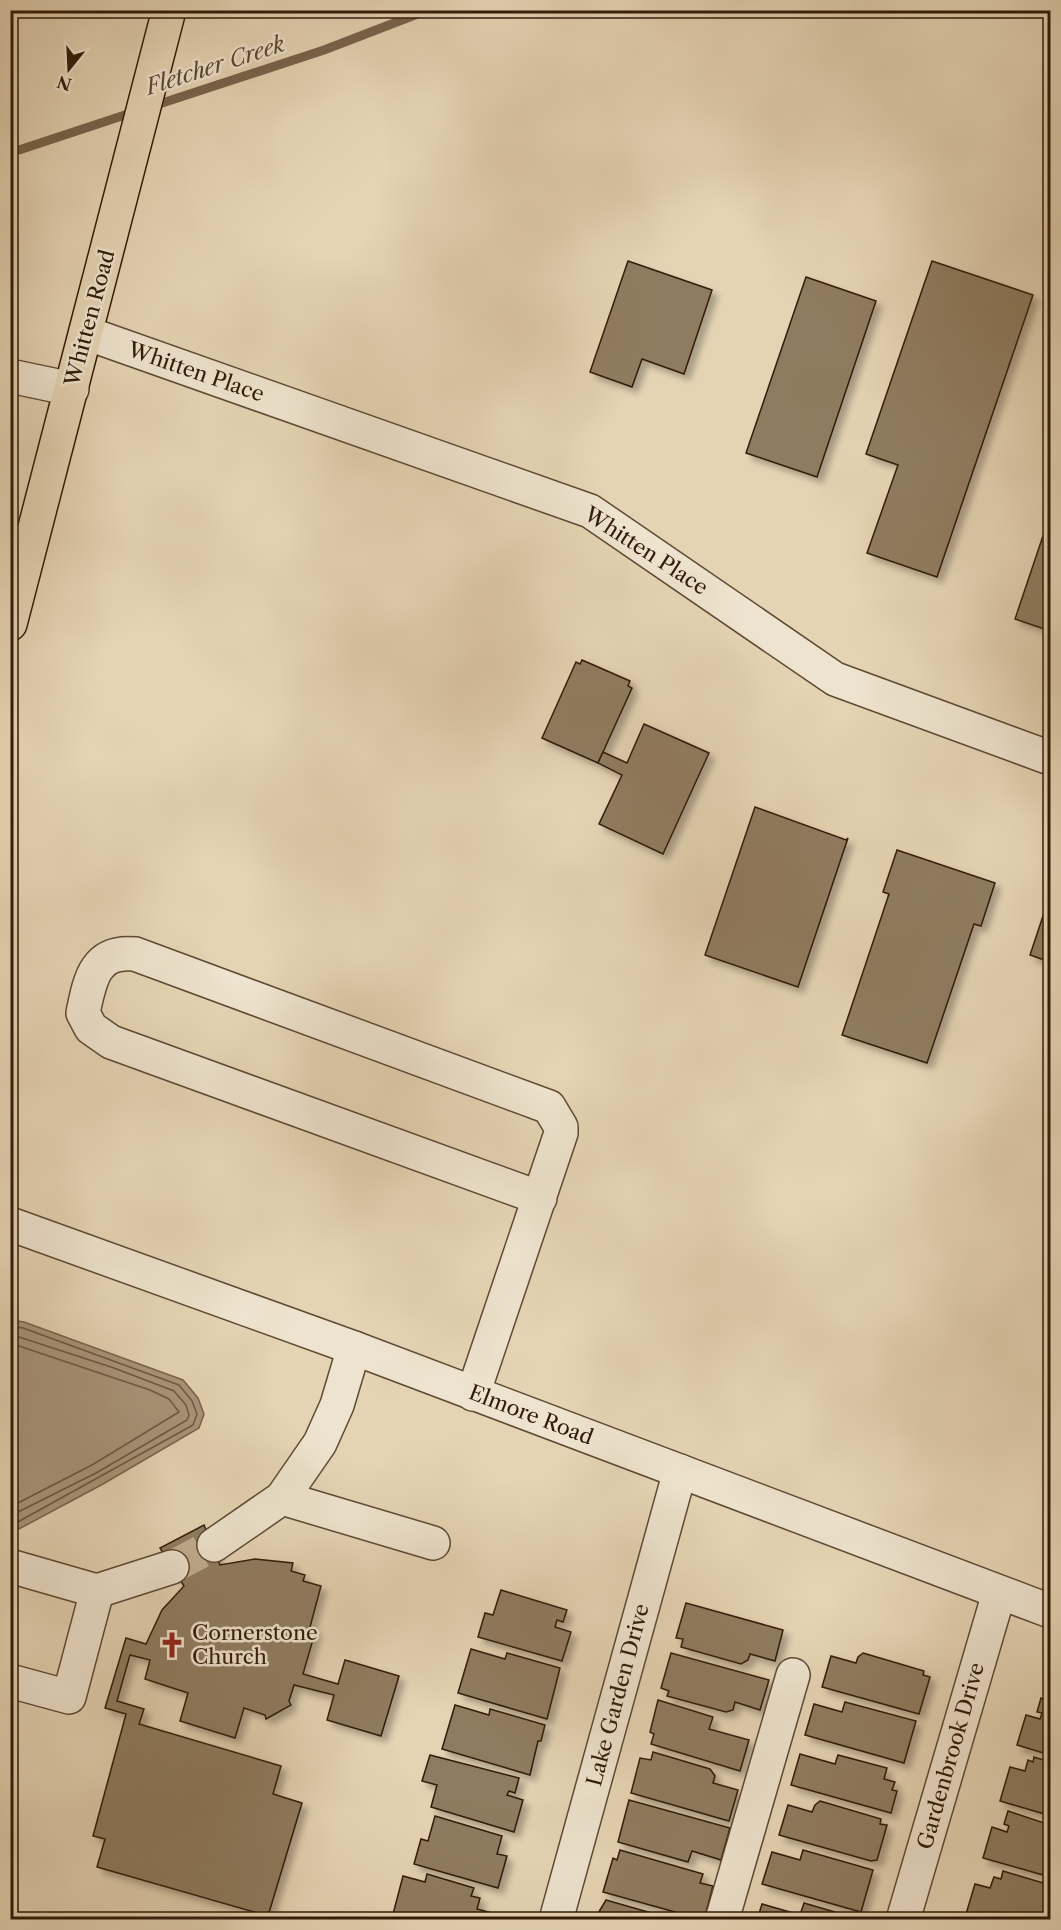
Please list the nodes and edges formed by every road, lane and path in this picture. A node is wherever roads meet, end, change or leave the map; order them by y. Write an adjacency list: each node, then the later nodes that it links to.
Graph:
1 (169, 10): 2 (main road, Whitten Road)
2 (86, 333): 4 (main road, Whitten Road); 6 (street, Whitten Place)
3 (10, 376): 4 (street)
4 (72, 389): 5 (main road, Whitten Road)
5 (10, 624)
6 (1050, 758)
7 (540, 1198): 7 (street); 10 (street)
8 (10, 1224): 9 (street, Elmore Road)
9 (354, 1348): 10 (street, Elmore Road); 12 (street)
10 (473, 1394): 11 (street, Elmore Road)
11 (680, 1471): 18 (street, Elmore Road); 22 (street, Lake Garden Drive)
12 (282, 1498): 13 (street); 14 (street)
13 (433, 1543)
14 (214, 1545)
15 (172, 1567): 17 (street)
16 (11, 1570): 17 (street)
17 (97, 1591): 21 (street)
18 (999, 1593): 19 (street, Elmore Road); 24 (street, Gardenbrook Drive)
19 (1050, 1611)
20 (793, 1675): 23 (street)
21 (10, 1681)
22 (556, 1920)
23 (722, 1920)
24 (903, 1920)

